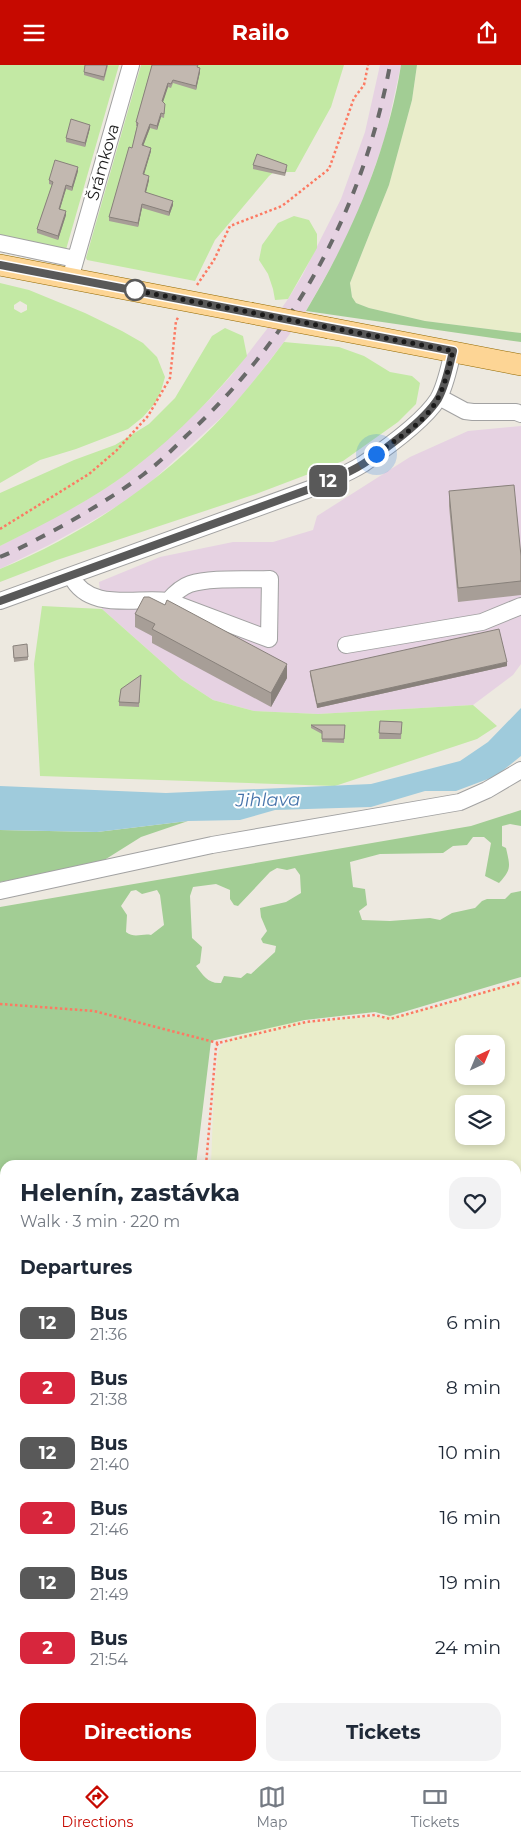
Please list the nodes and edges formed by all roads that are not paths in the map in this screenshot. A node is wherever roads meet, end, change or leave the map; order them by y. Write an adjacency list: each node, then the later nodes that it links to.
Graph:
1 (131, 65): 4 (street, Šrámkova)
2 (0, 243): 4 (street)
3 (0, 265): 4 (main road)
4 (73, 269): 5 (main road, bridge)
5 (453, 351): 6 (main road); 7 (street)
6 (521, 365)
7 (439, 397): 8 (street); 9 (street)
8 (521, 414)
9 (71, 576): 10 (street); 11 (street)
10 (0, 601)
11 (168, 601): 11 (street)
12 (521, 606): 13 (street)
13 (346, 645)
14 (521, 770): 15 (street)
15 (0, 891)

